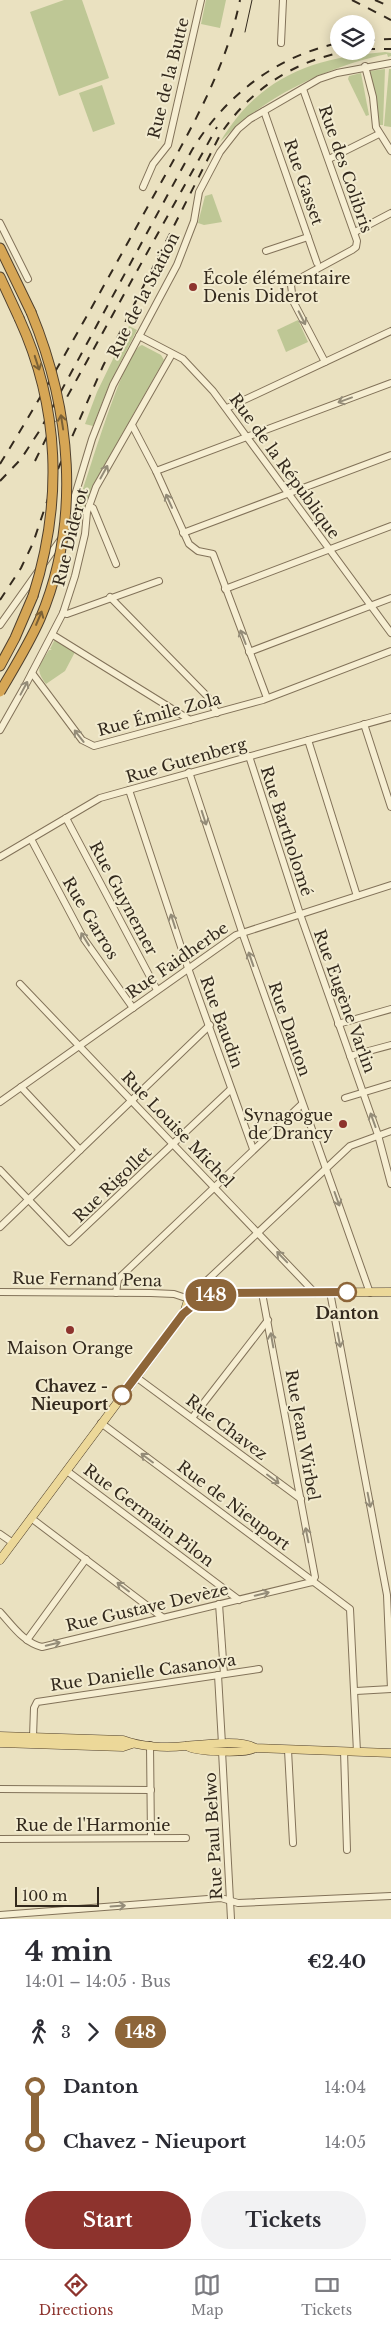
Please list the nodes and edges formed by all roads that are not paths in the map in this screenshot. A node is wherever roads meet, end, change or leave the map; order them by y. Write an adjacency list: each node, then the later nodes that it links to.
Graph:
1 (202, 0): 11 (street, Rue de la Butte)
2 (283, 0): 3 (street)
3 (281, 43)
4 (391, 62): 5 (street, Rue de la Station)
5 (365, 66): 6 (street, Rue de la Station); 8 (street)
6 (303, 89): 7 (street, Rue de la Station); 10 (street, Rue des Colibris)
7 (264, 111): 15 (street, Rue Gasset); 22 (street, Rue de la Station)
8 (379, 134): 9 (street); 10 (street)
9 (391, 151)
10 (329, 159): 14 (street, Rue des Colibris)
11 (143, 186)
12 (391, 213): 14 (street)
13 (0, 223): 20 (street)
14 (355, 232): 24 (street, Rue des Colibris, one-way to 24)
15 (308, 237): 17 (street); 18 (street, Rue Gasset)
16 (0, 248): 50 (highway, one-way to 16, bridge)
17 (266, 251)
18 (317, 263)
19 (0, 277): 48 (highway, one-way to 48, bridge)
20 (28, 279)
21 (391, 331): 24 (street)
22 (140, 336): 23 (street, Rue de la République); 43 (street, Rue de la Station)
23 (172, 354): 26 (street, Rue de la République); 27 (street, Rue Diderot)
24 (324, 362): 26 (street)
25 (391, 383): 28 (street, one-way to 28)
26 (227, 408): 28 (street, Rue de la République)
27 (132, 425): 30 (street); 32 (street, Rue Diderot, one-way to 27)
28 (247, 436): 30 (street); 31 (street, Rue de la République)
29 (391, 455): 31 (street)
30 (156, 471): 34 (street, one-way to 30)
31 (288, 493): 34 (street); 35 (street, Rue de la République)
32 (89, 506): 36 (street); 42 (street, Rue Diderot)
33 (391, 526): 35 (street)
34 (183, 532): 38 (street)
35 (328, 550): 38 (street); 41 (street, Rue de la République)
36 (116, 564)
37 (159, 581): 39 (street)
38 (225, 589): 47 (street, one-way to 38)
39 (110, 597): 42 (street); 52 (street)
40 (391, 598): 41 (street)
41 (370, 605): 44 (street, Rue de la République); 47 (street)
42 (63, 613): 45 (street, Rue Diderot)
43 (0, 625)
44 (391, 633)
45 (53, 635): 49 (street, Rue Diderot); 54 (street)
46 (391, 651): 51 (street, Rue Émile Zola)
47 (249, 652): 51 (street)
48 (0, 666)
49 (32, 673): 54 (street, Rue Émile Zola, one-way to 49); 56 (street, Rue Diderot, one-way to 49)
50 (0, 692)
51 (267, 698): 52 (street, Rue Émile Zola)
52 (216, 712): 54 (street, Rue Émile Zola)
53 (391, 717): 55 (street, Rue Gutenberg)
54 (190, 720)
55 (364, 724): 57 (street, Rue Gutenberg); 61 (street)
56 (0, 730)
57 (308, 740): 58 (street, Rue Gutenberg); 66 (street)
58 (249, 756): 59 (street, Rue Gutenberg); 67 (street, Rue Bartholomé)
59 (189, 772): 60 (street, Rue Gutenberg); 68 (street, Rue Danton, one-way to 68)
60 (129, 790): 62 (street, Rue Gutenberg); 69 (street, Rue Baudin, one-way to 60)
61 (391, 806)
62 (66, 818): 63 (street, Rue Gutenberg); 71 (street, Rue Guynemer)
63 (31, 839): 64 (street, Rue Gutenberg); 72 (street, Rue Garros, one-way to 63)
64 (0, 856)
65 (391, 885): 66 (street, Rue Faidherbe)
66 (357, 896): 67 (street, Rue Faidherbe)
67 (300, 914): 68 (street, Rue Faidherbe); 74 (street, Rue Eugène Varlin)
68 (242, 932): 69 (street, Rue Faidherbe); 86 (street, Rue Danton, one-way to 68)
69 (188, 968): 71 (street, Rue Faidherbe); 75 (street, Rue Baudin)
70 (20, 984): 77 (street, Rue Louise Michel)
71 (157, 990): 72 (street, Rue Faidherbe)
72 (133, 1008): 77 (street, Rue Faidherbe)
73 (391, 1009): 74 (street)
74 (338, 1024): 78 (street, Rue Eugène Varlin)
75 (210, 1025): 81 (street, Rue Baudin); 84 (street)
76 (391, 1045): 78 (street)
77 (79, 1046): 80 (street, Rue Faidherbe); 84 (street, Rue Louise Michel)
78 (350, 1056): 82 (street, Rue Eugène Varlin)
79 (391, 1084): 82 (street)
80 (21, 1087): 85 (street, Rue Faidherbe); 91 (street)
81 (231, 1089): 89 (street, Rue Rigollet); 90 (street, Rue Baudin)
82 (363, 1093): 83 (street); 88 (street, Rue Eugène Varlin, one-way to 82)
83 (345, 1098)
84 (131, 1100): 89 (street, Rue Louise Michel); 91 (street)
85 (0, 1102)
86 (302, 1104): 90 (street); 92 (street, Rue Danton)
87 (391, 1131): 88 (street)
88 (378, 1135): 92 (street); 94 (street, Rue Eugène Varlin)
89 (173, 1144): 95 (street, Rue Louise Michel); 96 (street, Rue Rigollet)
90 (253, 1148): 95 (street)
91 (80, 1150): 96 (street)
92 (326, 1169): 98 (street); 106 (street, Rue Danton, one-way to 106)
93 (0, 1170): 96 (street)
94 (391, 1184)
95 (216, 1187): 98 (street, Rue Louise Michel); 101 (street)
96 (28, 1200): 97 (street)
97 (0, 1227)
98 (259, 1232): 99 (street); 105 (street, Rue Louise Michel, one-way to 98)
99 (201, 1291): 104 (main road); 107 (street, Rue Fernand Pena); 108 (main road); 108 (main road)
100 (0, 1292): 101 (street, Rue Fernand Pena)
101 (116, 1292): 107 (street, Rue Fernand Pena)
102 (330, 1292): 105 (main road); 106 (main road); 122 (street, one-way to 122)
103 (391, 1292): 106 (main road)
104 (262, 1293): 105 (main road); 110 (street, Rue Jean Wirbel)
105 (315, 1293)
106 (370, 1293)
107 (176, 1295): 108 (street, Rue Fernand Pena); 109 (street)
108 (193, 1301): 109 (main road)
109 (183, 1314): 111 (main road)
110 (268, 1320): 112 (street); 115 (street, Rue Jean Wirbel, one-way to 110)
111 (136, 1376): 112 (street, Rue Chavez); 113 (main road)
112 (192, 1418): 115 (street, Rue Chavez, one-way to 115)
113 (101, 1423): 114 (main road); 121 (street, Rue de Nieuport, one-way to 113)
114 (66, 1471): 116 (main road); 123 (street, Rue Germain Pilon)
115 (300, 1499): 121 (street, Rue Jean Wirbel, one-way to 115)
116 (31, 1518): 118 (main road); 120 (street)
117 (0, 1534): 118 (street)
118 (12, 1543): 119 (main road)
119 (0, 1560)
120 (86, 1560): 126 (street, one-way to 120); 127 (street)
121 (312, 1582): 123 (street, Rue Gustave Devèze, one-way to 121); 131 (street, Rue de Nieuport)
122 (389, 1595): 130 (street)
123 (239, 1600): 124 (street, Rue Gustave Devèze)
124 (219, 1604): 126 (street, Rue Gustave Devèze); 129 (street, Rue Paul Belwo)
125 (0, 1612): 127 (street)
126 (162, 1617): 127 (street, Rue Gustave Devèze, one-way to 126)
127 (27, 1640)
128 (259, 1669): 129 (street, Rue Danielle Casanova)
129 (221, 1675): 133 (street, Rue Danielle Casanova); 137 (street, Rue Paul Belwo)
130 (391, 1689): 131 (street)
131 (356, 1691): 140 (street)
132 (0, 1736): 133 (main road)
133 (33, 1737): 135 (main road)
134 (0, 1743): 135 (main road)
135 (132, 1744): 136 (main road)
136 (150, 1745): 137 (main road); 143 (street)
137 (222, 1748): 138 (main road); 150 (street, Rue Paul Belwo)
138 (288, 1750): 139 (main road); 147 (street)
139 (344, 1751): 140 (main road); 148 (street)
140 (357, 1752): 141 (main road)
141 (391, 1753)
142 (0, 1789): 143 (street)
143 (151, 1790): 144 (street)
144 (151, 1838): 145 (street, Rue de l'Harmonie); 146 (street, Rue de l'Harmonie)
145 (186, 1838)
146 (0, 1839)
147 (293, 1843)
148 (346, 1850)
149 (391, 1896): 150 (street)
150 (230, 1901): 151 (street, one-way to 150); 152 (street, Rue Paul Belwo)
151 (0, 1915)
152 (231, 1919)

